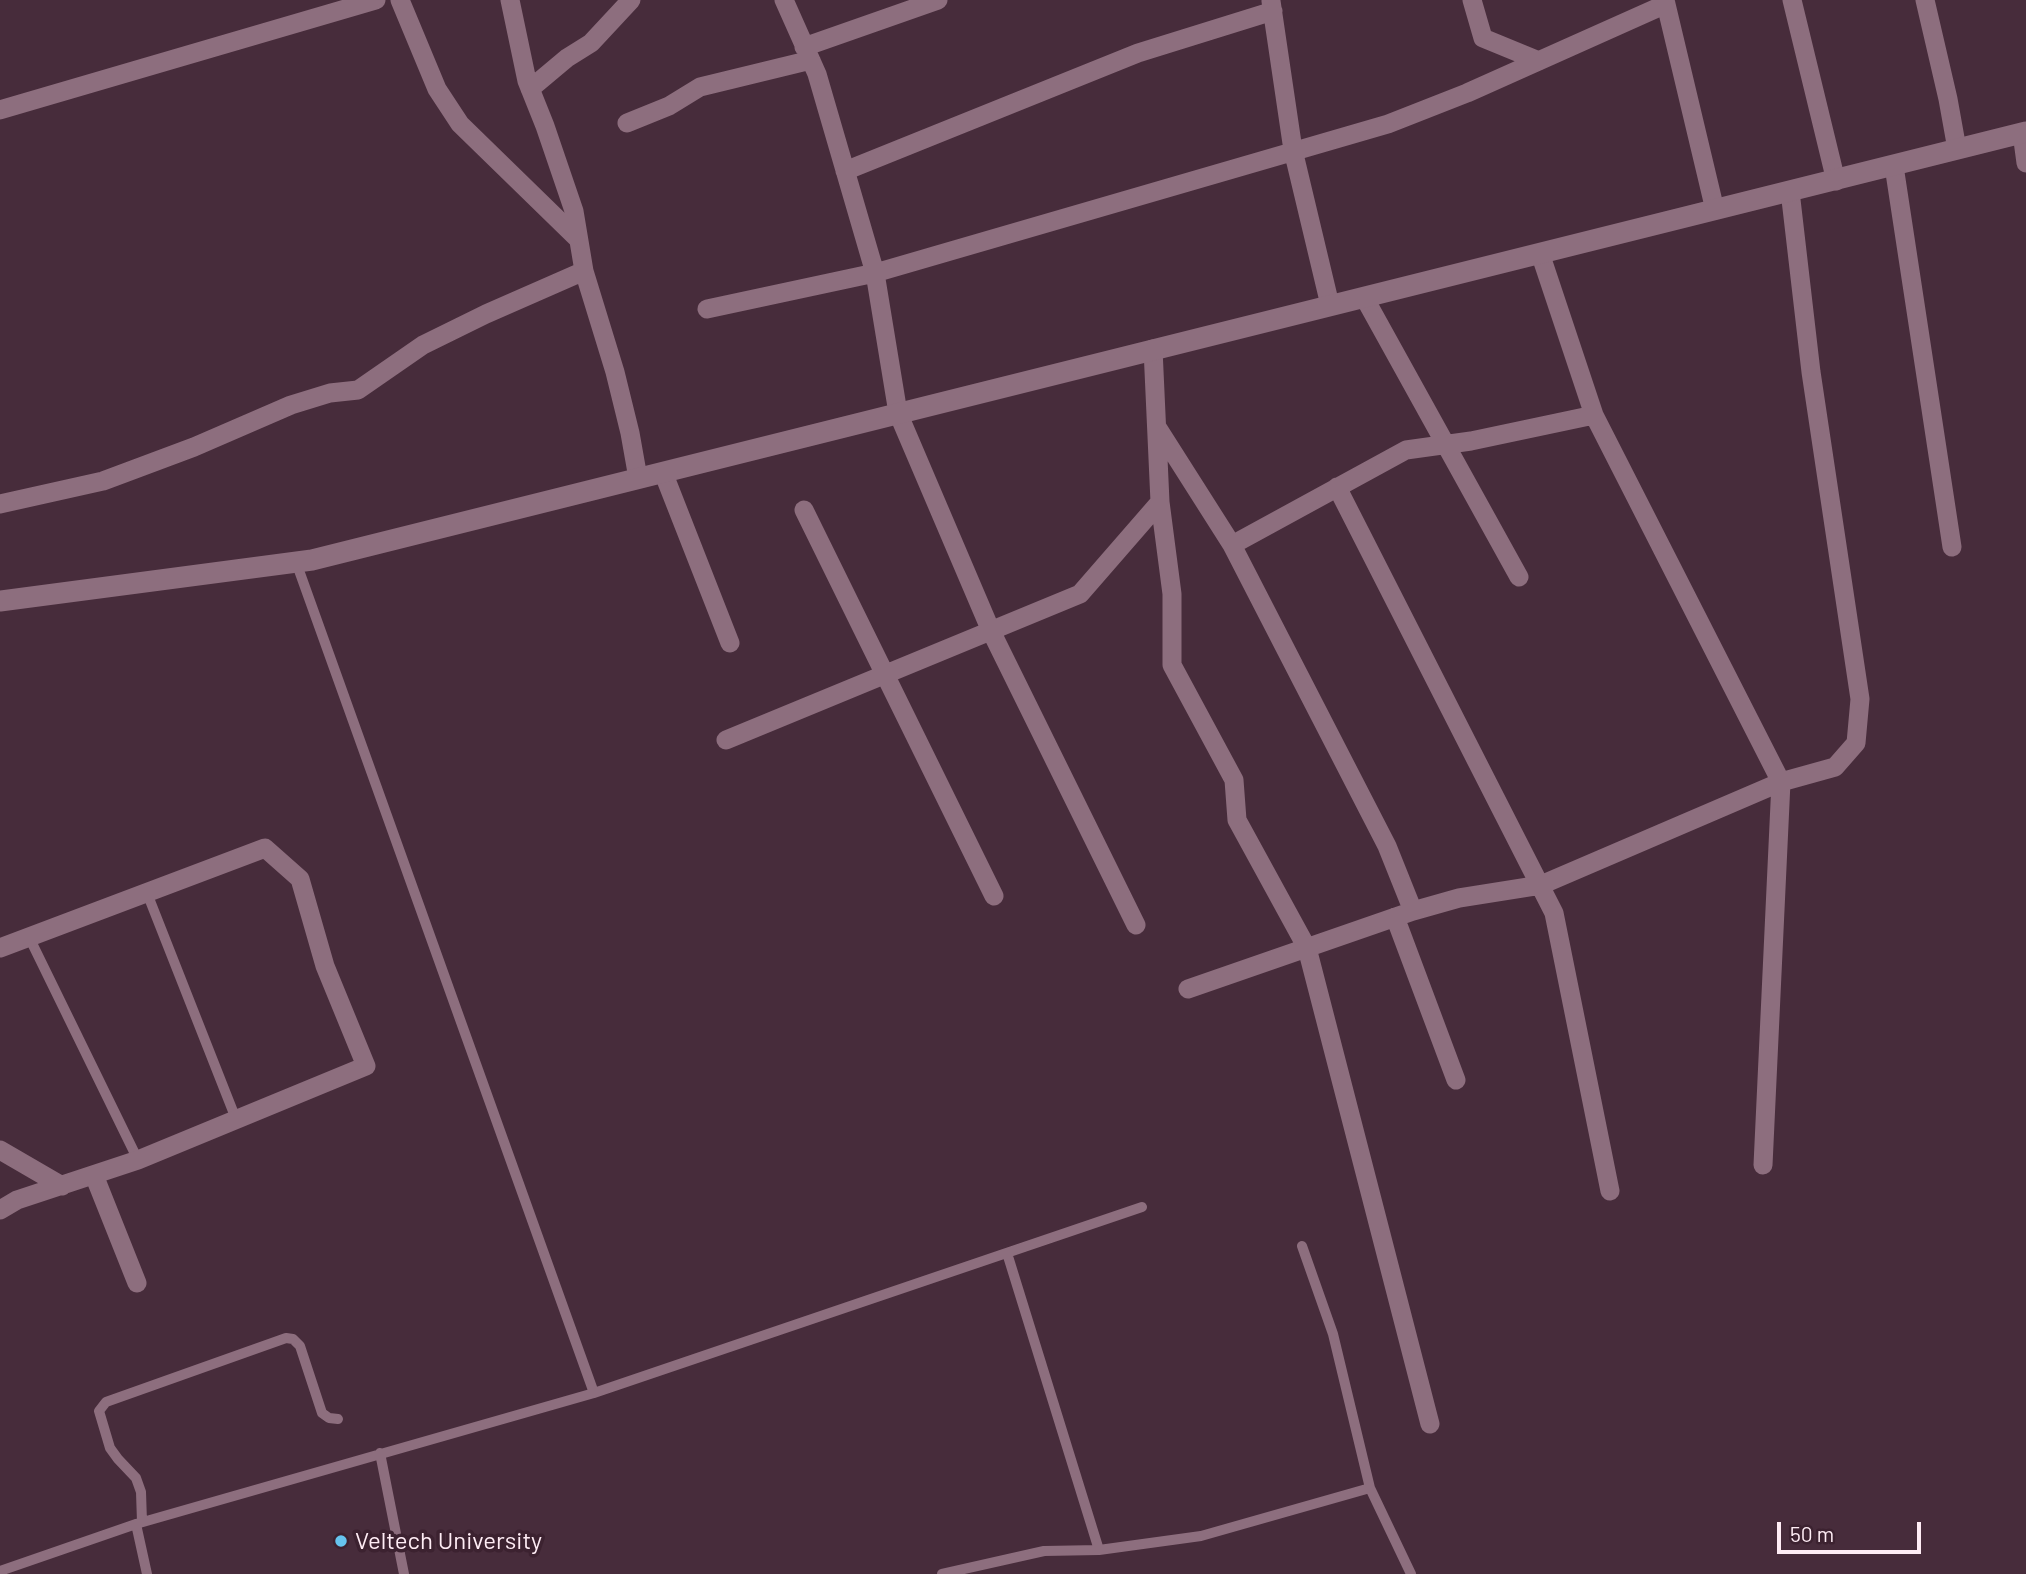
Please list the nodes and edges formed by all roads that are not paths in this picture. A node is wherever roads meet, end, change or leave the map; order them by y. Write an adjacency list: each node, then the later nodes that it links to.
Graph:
1 (376, 0): 15 (street)
2 (400, 0): 26 (street)
3 (510, 0): 14 (street)
4 (631, 0): 14 (street)
5 (783, 0): 12 (street)
6 (939, 0): 12 (street)
7 (1472, 0): 13 (street)
8 (1792, 0): 23 (street)
9 (1924, 0): 18 (street)
10 (1666, 2): 13 (street); 25 (street)
11 (1272, 5): 19 (street); 22 (street)
12 (808, 53): 16 (street); 22 (street)
13 (1539, 61): 19 (street)
14 (530, 89): 26 (street)
15 (0, 110)
16 (627, 123)
17 (2024, 133): 18 (street); 20 (street)
18 (1957, 149): 21 (street)
19 (1293, 150): 29 (street); 31 (street)
20 (2026, 163)
21 (1894, 166): 23 (street); 45 (street)
22 (845, 171): 29 (street)
23 (1836, 181): 24 (street)
24 (1790, 191): 25 (street); 53 (street)
25 (1715, 210): 27 (street)
26 (579, 240): 28 (street)
27 (1540, 253): 30 (street); 35 (street)
28 (584, 271): 39 (street); 42 (street)
29 (875, 273): 32 (street); 34 (street)
30 (1364, 297): 31 (street); 37 (street)
31 (1330, 305): 33 (street)
32 (707, 309)
33 (1153, 349): 34 (street); 36 (street)
34 (898, 413): 38 (street); 49 (street)
35 (1594, 415): 37 (street); 53 (street)
36 (1157, 426): 41 (street); 44 (street)
37 (1447, 444): 40 (street); 47 (street)
38 (663, 472): 39 (street); 50 (street)
39 (638, 478): 46 (street)
40 (1337, 487): 44 (street); 54 (street)
41 (1160, 502): 49 (street); 61 (street)
42 (0, 504)
43 (804, 510): 51 (street)
44 (1232, 545): 57 (street)
45 (1952, 547)
46 (296, 562): 48 (street); 76 (lane)
47 (1519, 577)
48 (0, 601)
49 (992, 631): 51 (street); 58 (street)
50 (730, 643)
51 (884, 675): 52 (street); 56 (street)
52 (726, 740)
53 (1781, 782): 54 (street); 67 (street)
54 (1541, 885): 57 (street); 70 (street)
55 (146, 892): 59 (street); 64 (lane); 64 (street)
56 (994, 896)
57 (1404, 914): 61 (street); 63 (street)
58 (1136, 925)
59 (29, 937): 60 (street); 66 (lane)
60 (0, 948)
61 (1307, 948): 62 (street); 78 (street)
62 (1188, 989)
63 (1456, 1080)
64 (236, 1119): 66 (street)
65 (0, 1150): 69 (street)
66 (138, 1160): 68 (street)
67 (1762, 1165)
68 (94, 1175): 69 (street); 75 (street)
69 (62, 1186): 72 (street)
70 (1610, 1191)
71 (1142, 1207): 74 (lane)
72 (0, 1210)
73 (1302, 1247): 80 (lane)
74 (1007, 1253): 76 (lane); 82 (lane)
75 (137, 1283)
76 (594, 1393): 79 (lane)
77 (338, 1419): 81 (lane)
78 (1430, 1424)
79 (380, 1452): 81 (lane); 86 (lane)
80 (1370, 1488): 82 (lane); 88 (lane)
81 (139, 1523): 83 (lane); 85 (lane)
82 (1099, 1550): 84 (lane)
83 (0, 1571)
84 (967, 1571): 87 (lane)
85 (147, 1574)
86 (404, 1574)
87 (943, 1574)
88 (1411, 1574)

